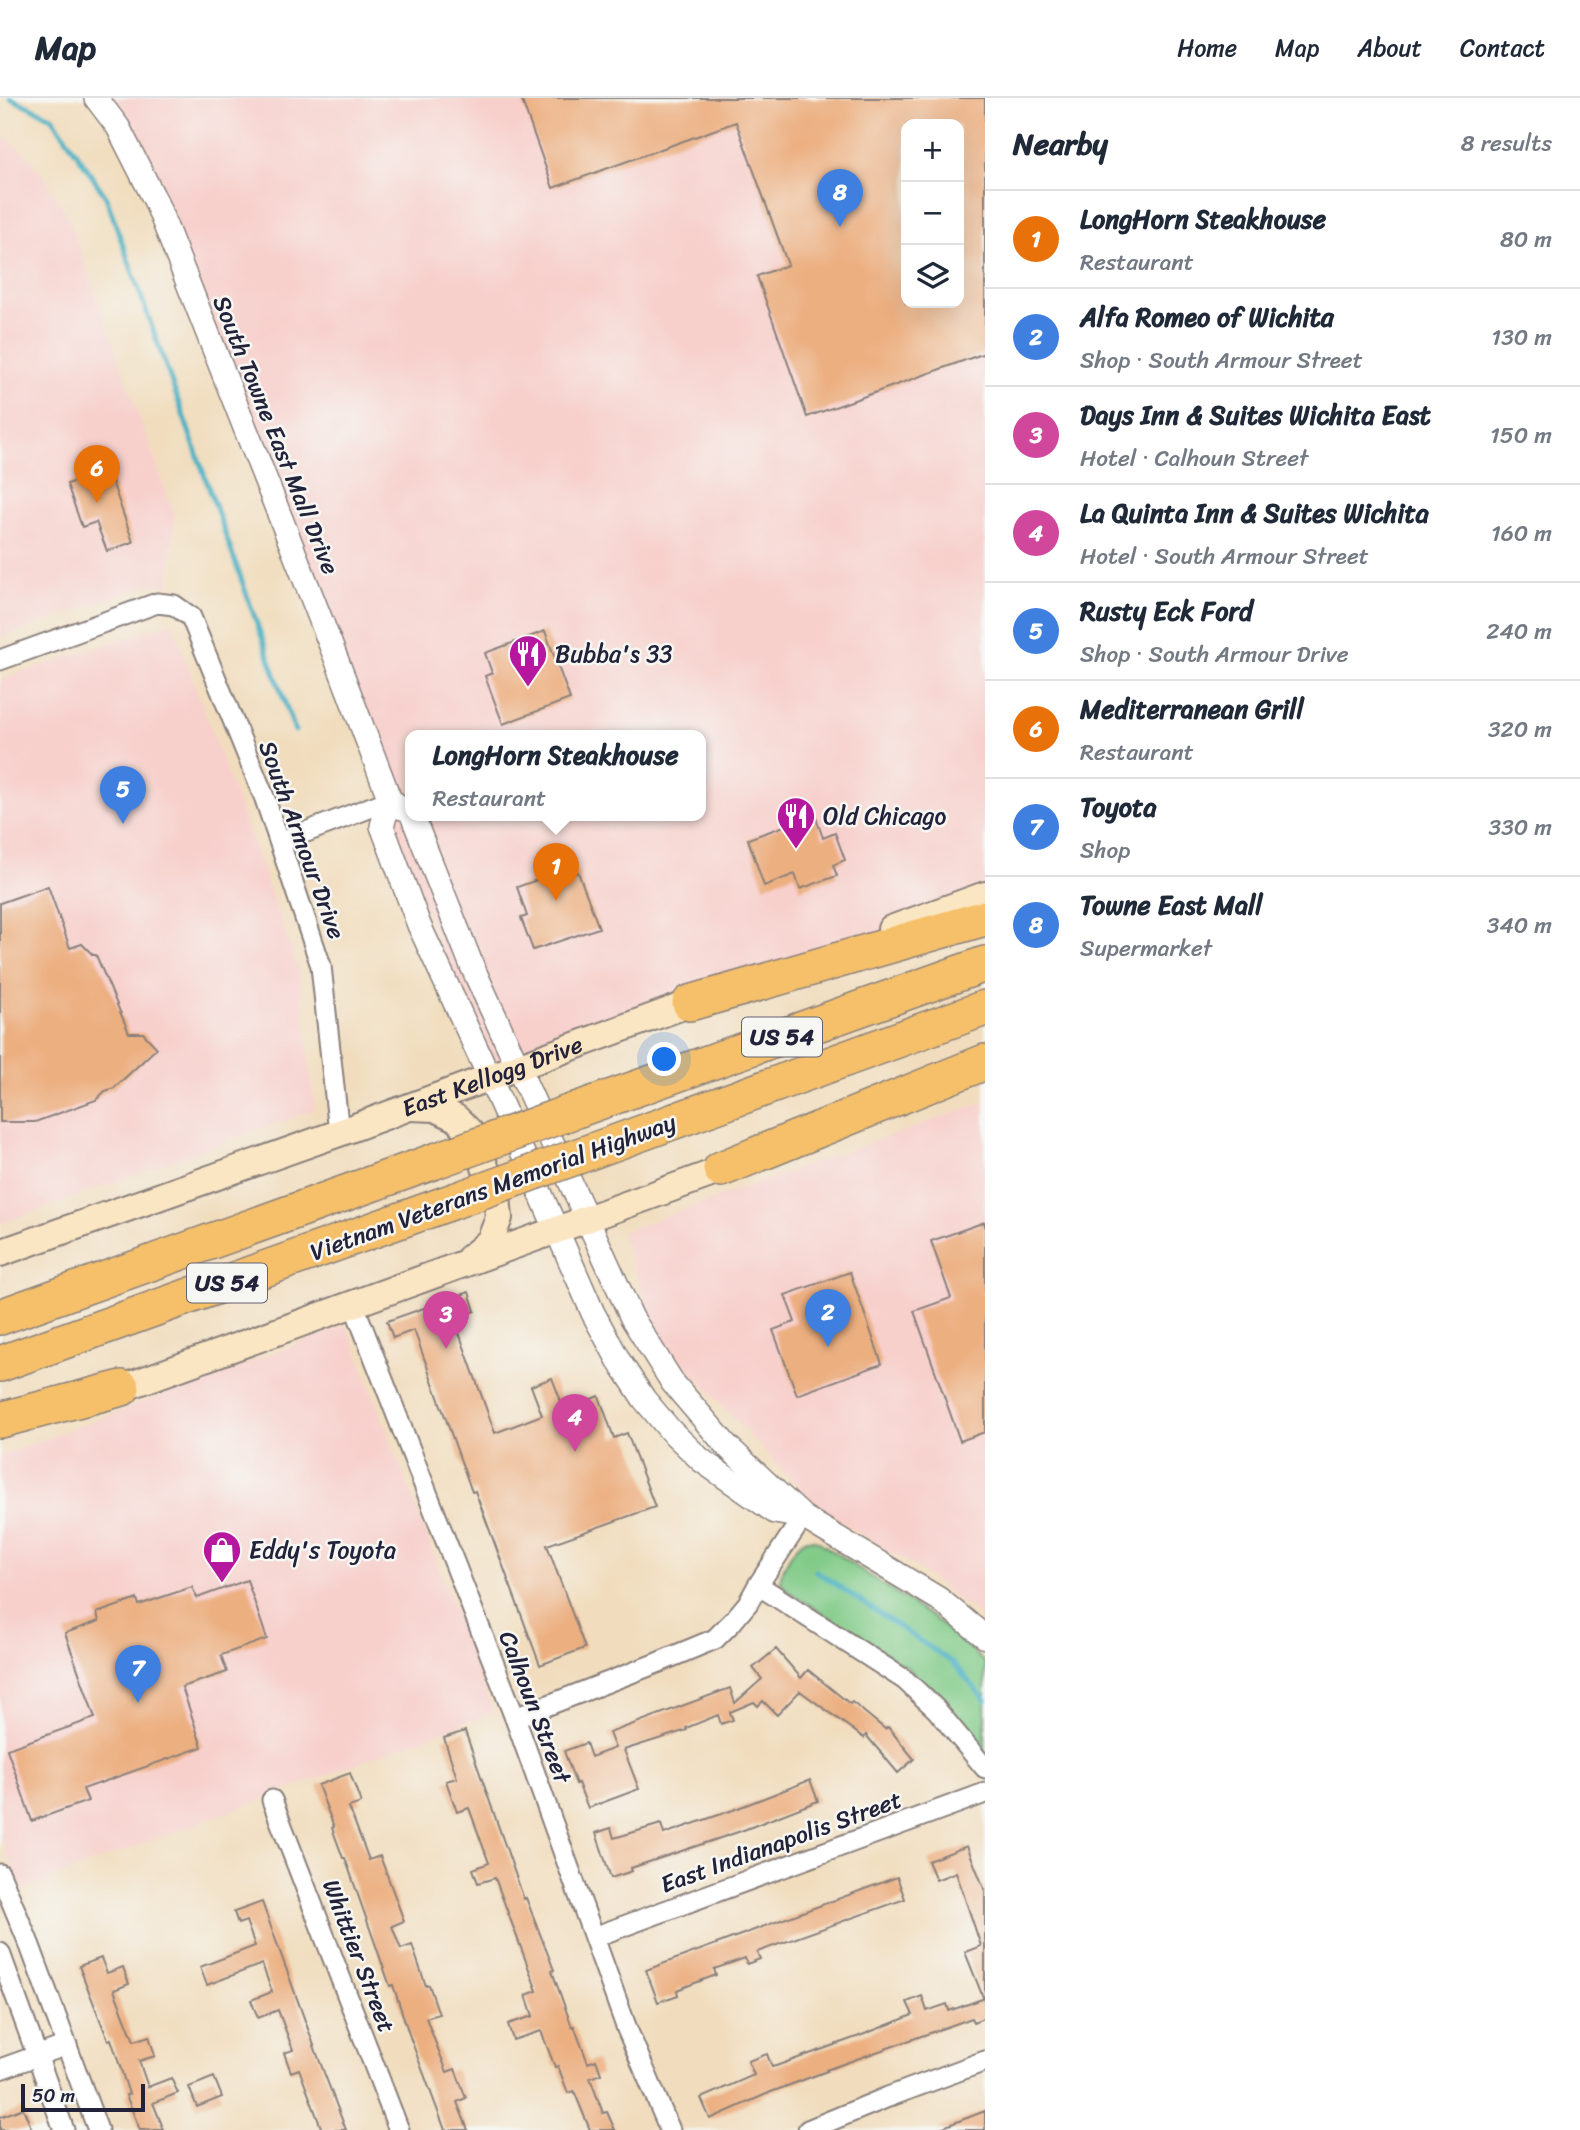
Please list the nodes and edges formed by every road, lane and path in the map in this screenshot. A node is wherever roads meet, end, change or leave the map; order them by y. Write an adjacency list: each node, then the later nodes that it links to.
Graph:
1 (96, 98): 3 (street, South Towne East Mall Drive)
2 (0, 660): 6 (street, South Armour Drive)
3 (390, 800): 4 (street); 6 (street); 14 (street, South Towne East Mall Drive)
4 (405, 810)
5 (414, 821): 13 (street)
6 (280, 842): 17 (street, South Armour Drive)
7 (985, 895): 10 (main road, East Kellogg Drive)
8 (985, 918): 10 (highway)
9 (985, 964): 24 (highway, Vietnam Veterans Memorial Highway / US 54, bridge)
10 (690, 1003): 13 (main road, East Kellogg Drive)
11 (985, 1008): 25 (highway, Vietnam Veterans Memorial Highway / US 54, bridge)
12 (985, 1062): 18 (highway)
13 (518, 1065): 14 (main road, East Kellogg Drive); 19 (street)
14 (489, 1076): 16 (main road, East Kellogg Drive); 20 (street, South Towne East Mall Drive)
15 (985, 1080): 18 (main road)
16 (408, 1107): 17 (main road, East Kellogg Drive); 22 (main road)
17 (339, 1133): 21 (main road, East Kellogg Drive)
18 (721, 1169): 19 (main road)
19 (588, 1218): 20 (main road); 29 (street)
20 (555, 1230): 22 (main road); 29 (street, South Towne East Mall Drive)
21 (0, 1253)
22 (466, 1262): 23 (main road)
23 (353, 1303): 26 (main road); 32 (street, Calhoun Street)
24 (0, 1317)
25 (0, 1364)
26 (122, 1388): 27 (highway); 28 (main road)
27 (0, 1420)
28 (0, 1435)
29 (803, 1517): 30 (street); 31 (street)
30 (758, 1585): 32 (street); 33 (street)
31 (985, 1637)
32 (515, 1718): 37 (street, Calhoun Street)
33 (985, 1768)
34 (985, 1793): 37 (street, East Indianapolis Street)
35 (272, 1800): 45 (street, Whittier Street)
36 (0, 1874): 39 (street)
37 (594, 1937): 46 (street, Calhoun Street)
38 (0, 1953): 40 (street)
39 (66, 2045): 40 (street); 44 (street)
40 (37, 2056): 42 (street); 43 (street)
41 (985, 2061): 47 (street)
42 (0, 2069)
43 (64, 2130)
44 (98, 2130)
45 (399, 2130)
46 (670, 2130)
47 (808, 2130)

